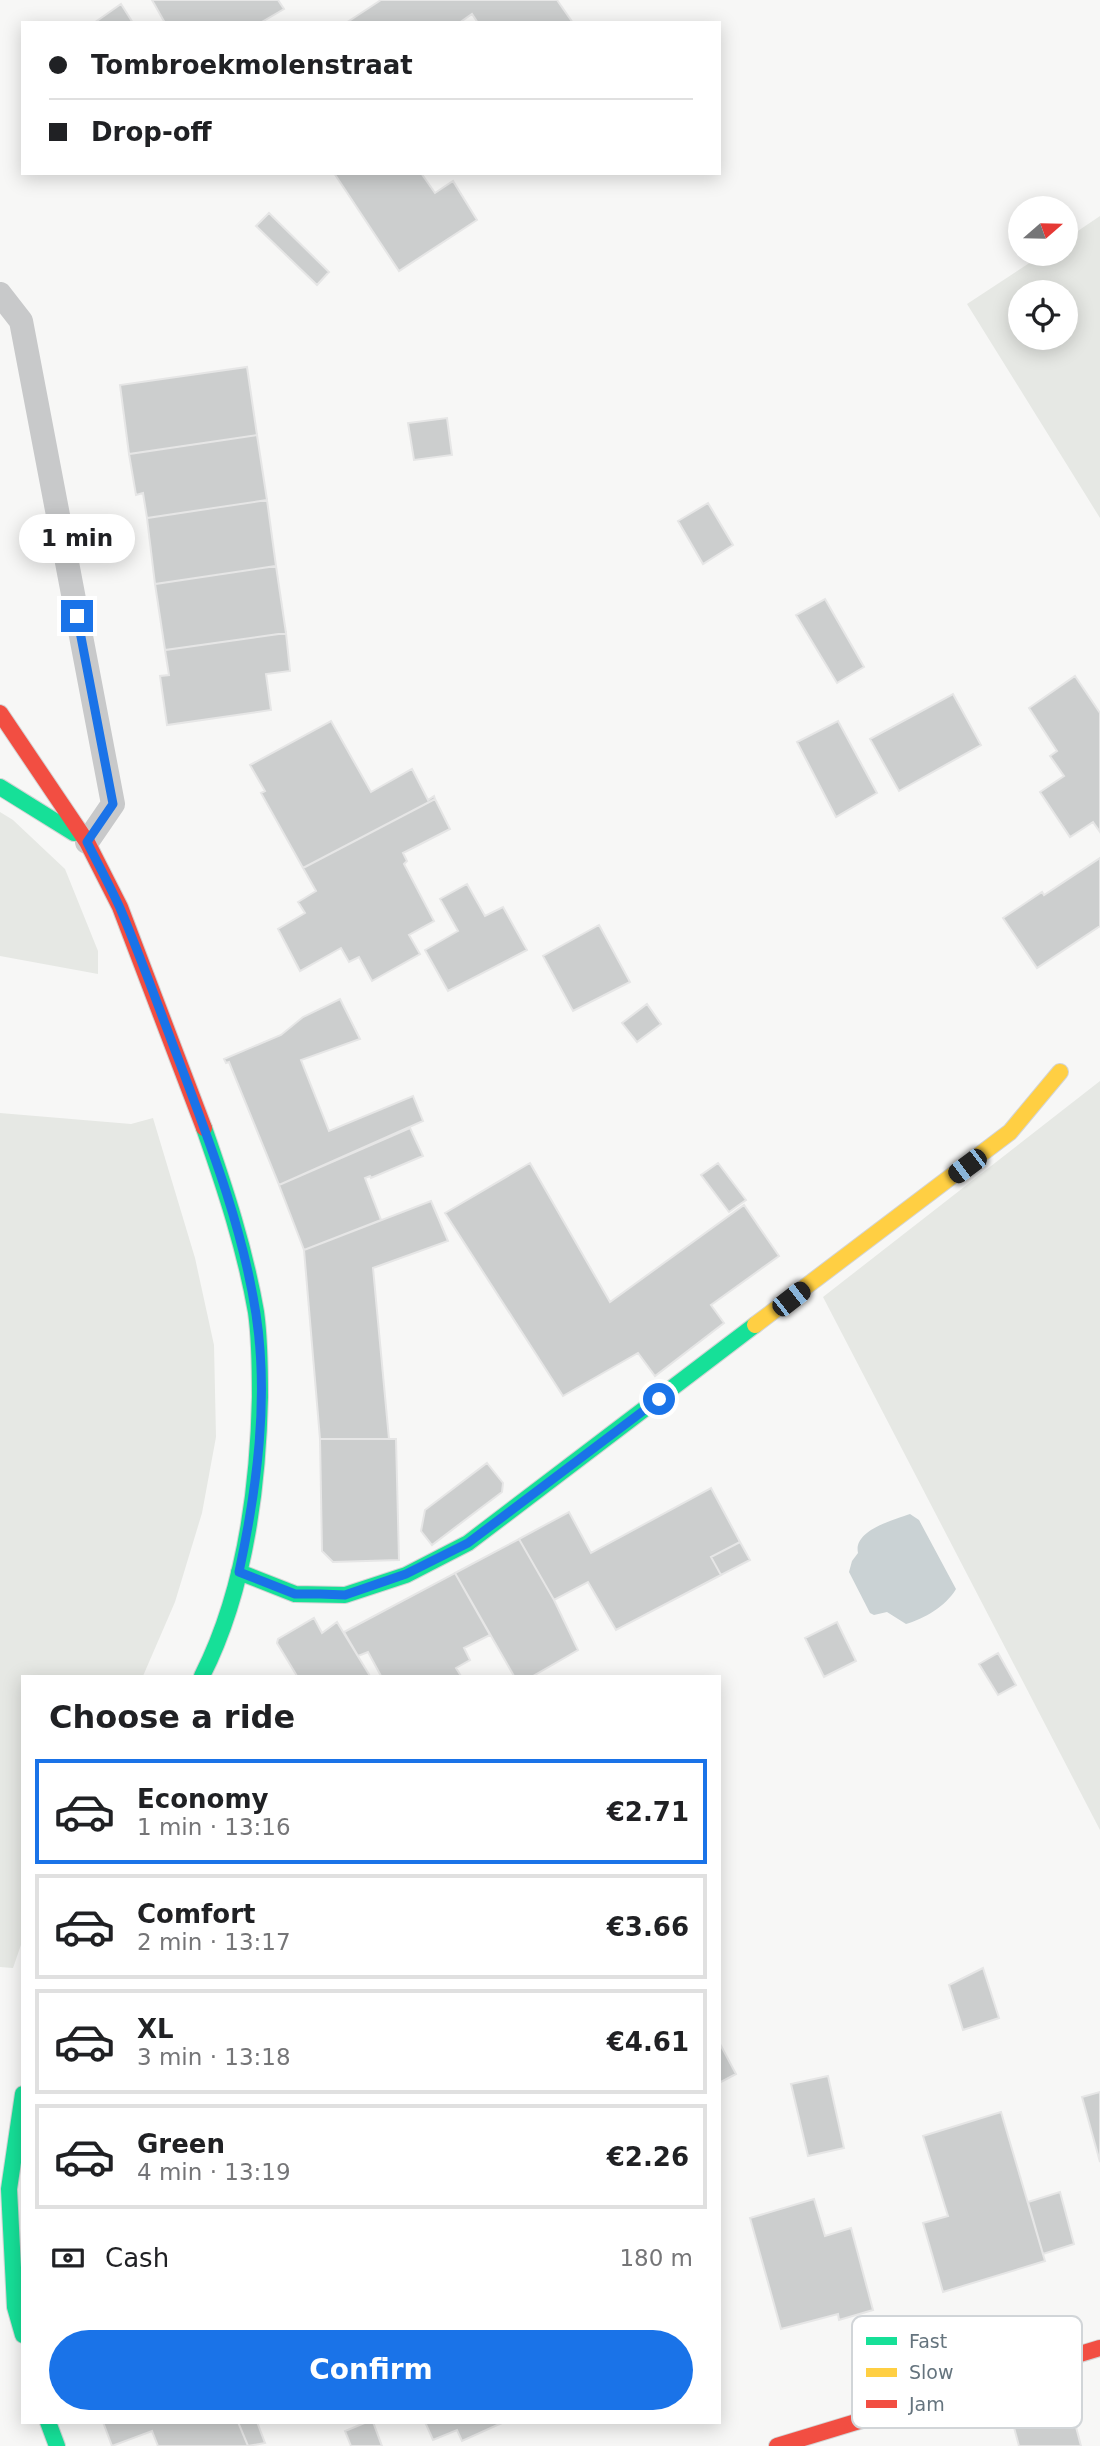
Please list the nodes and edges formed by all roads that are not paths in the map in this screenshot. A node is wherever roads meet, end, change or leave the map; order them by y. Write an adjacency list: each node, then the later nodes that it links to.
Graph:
1 (0, 294): 4 (lane)
2 (0, 713): 4 (street)
3 (0, 787): 4 (street)
4 (87, 842): 6 (street)
5 (1060, 1072): 6 (street)
6 (239, 1572): 7 (street)
7 (202, 1675)
8 (21, 2108): 9 (street)
9 (21, 2327)
10 (1100, 2348): 11 (street)
11 (1082, 2353)
12 (852, 2423): 15 (street)
13 (49, 2424): 14 (street)
14 (57, 2446)
15 (777, 2446)

